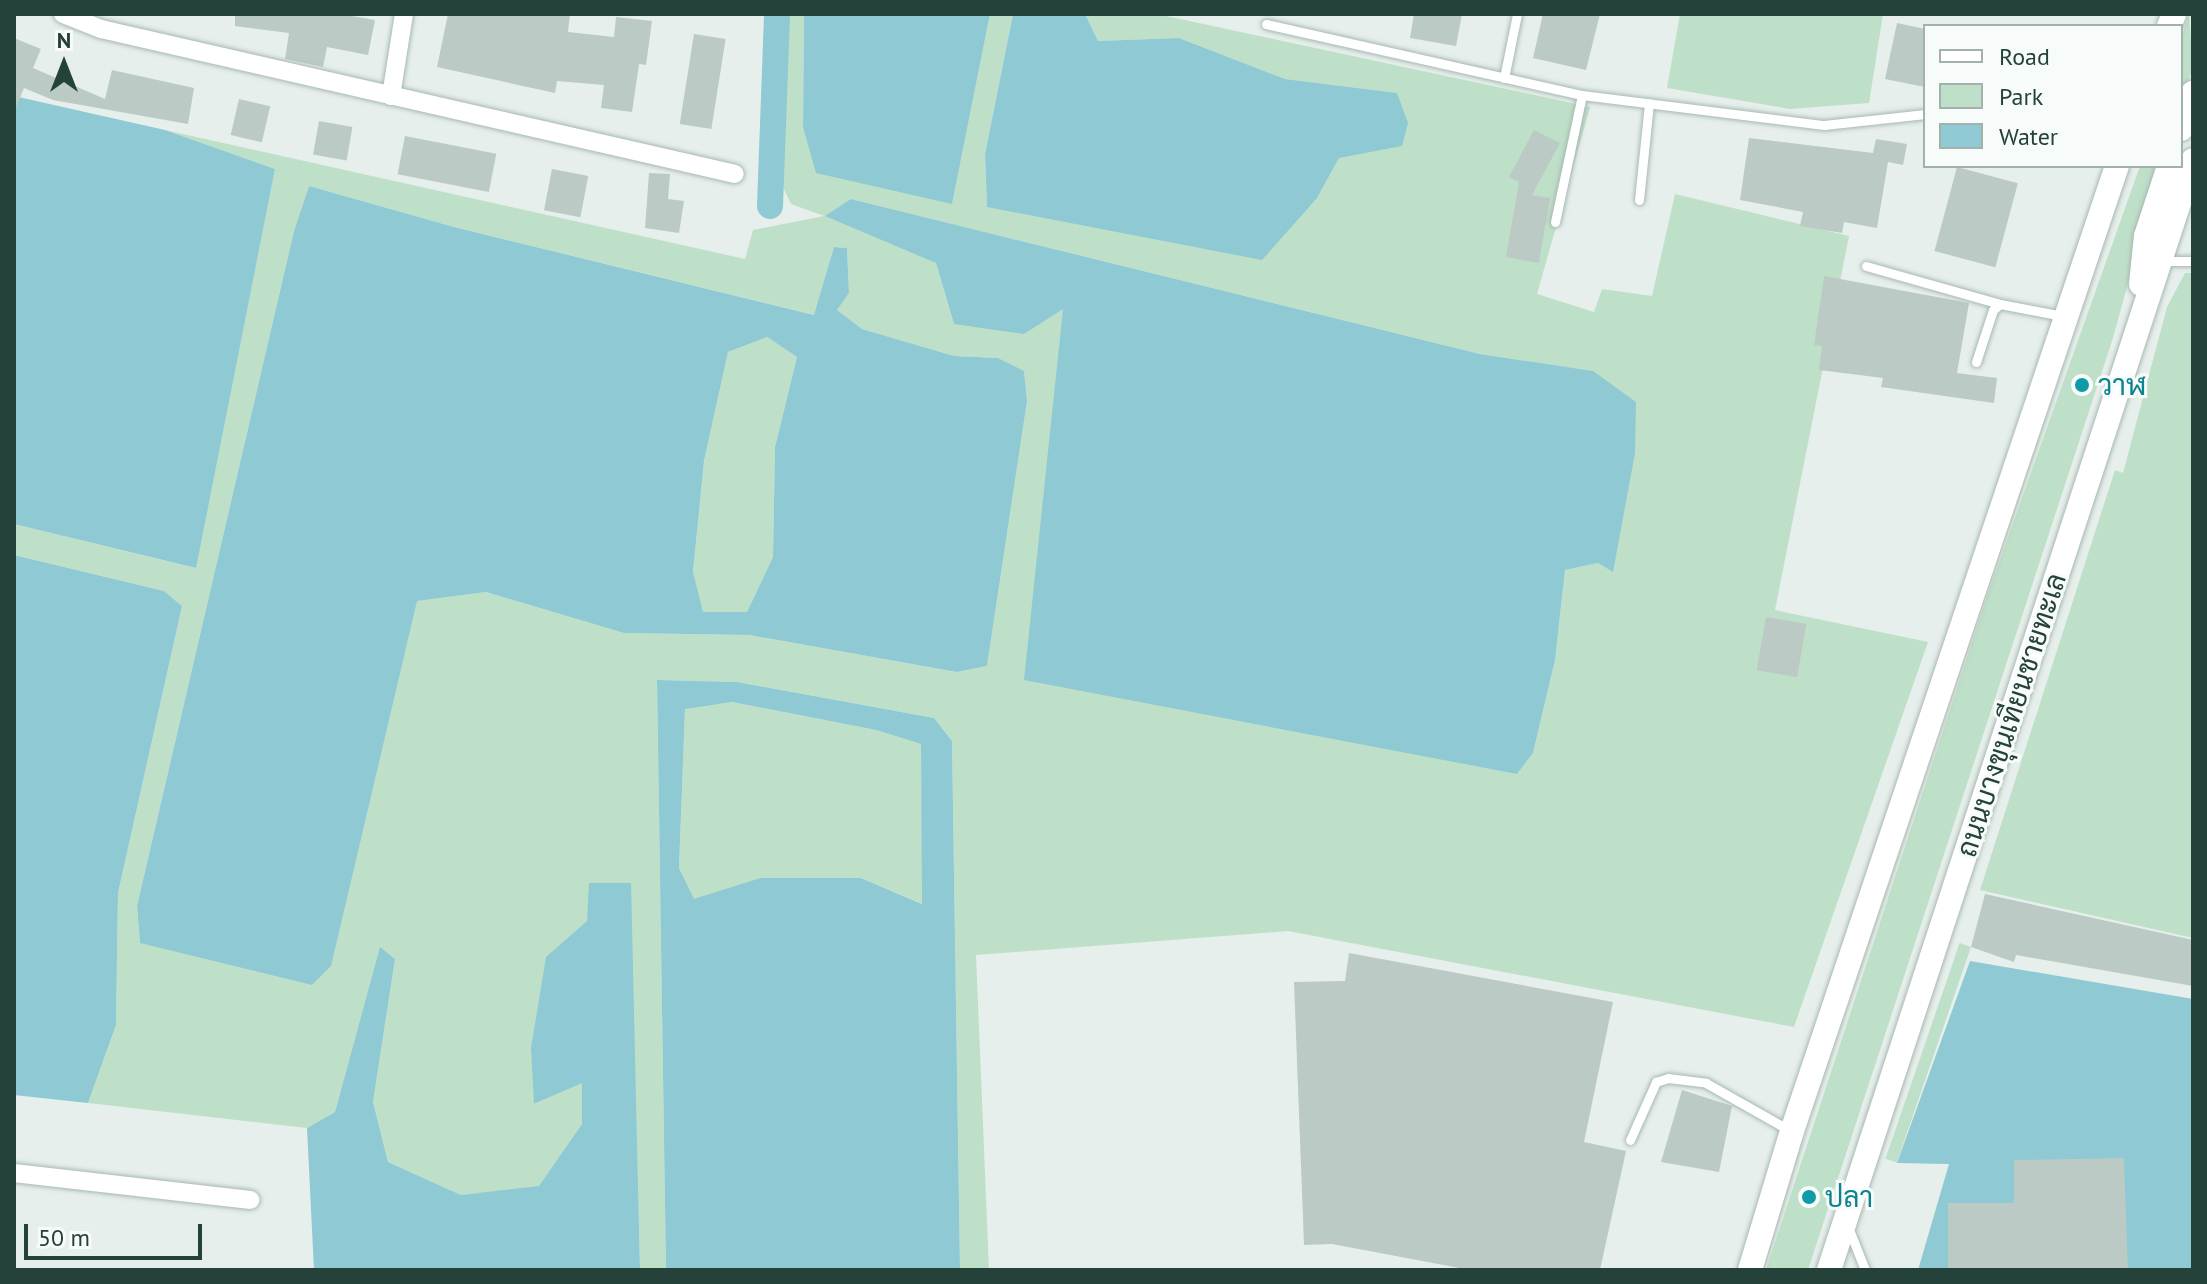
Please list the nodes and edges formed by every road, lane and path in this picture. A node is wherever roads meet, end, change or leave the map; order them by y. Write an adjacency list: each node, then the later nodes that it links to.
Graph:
1 (63, 14): 8 (street)
2 (404, 14): 8 (street)
3 (1517, 14): 5 (lane)
4 (1266, 24): 5 (lane)
5 (1504, 78): 7 (lane)
6 (2193, 93): 11 (main road)
7 (1582, 95): 9 (lane); 17 (lane)
8 (391, 96): 15 (street)
9 (1649, 104): 10 (lane); 16 (lane)
10 (1923, 114)
11 (2183, 123)
12 (2193, 160): 18 (main road, ถนนบางขุนเทียนชายทะเล)
13 (2116, 168): 22 (main road)
14 (2168, 168): 23 (main road)
15 (735, 174)
16 (1639, 200)
17 (1555, 222)
18 (2159, 261): 19 (lane); 23 (main road, ถนนบางขุนเทียนชายทะเล)
19 (2193, 261)
20 (1866, 266): 21 (lane)
21 (2000, 304): 22 (lane); 24 (lane)
22 (2063, 316): 25 (main road)
23 (2136, 333): 29 (main road, ถนนบางขุนเทียนชายทะเล)
24 (1976, 362)
25 (1792, 1131): 26 (lane); 30 (main road)
26 (1630, 1140)
27 (14, 1173): 28 (street)
28 (250, 1200)
29 (1845, 1220): 31 (main road, ถนนบางขุนเทียนชายทะเล); 32 (lane)
30 (1750, 1270)
31 (1829, 1270)
32 (1865, 1270)

